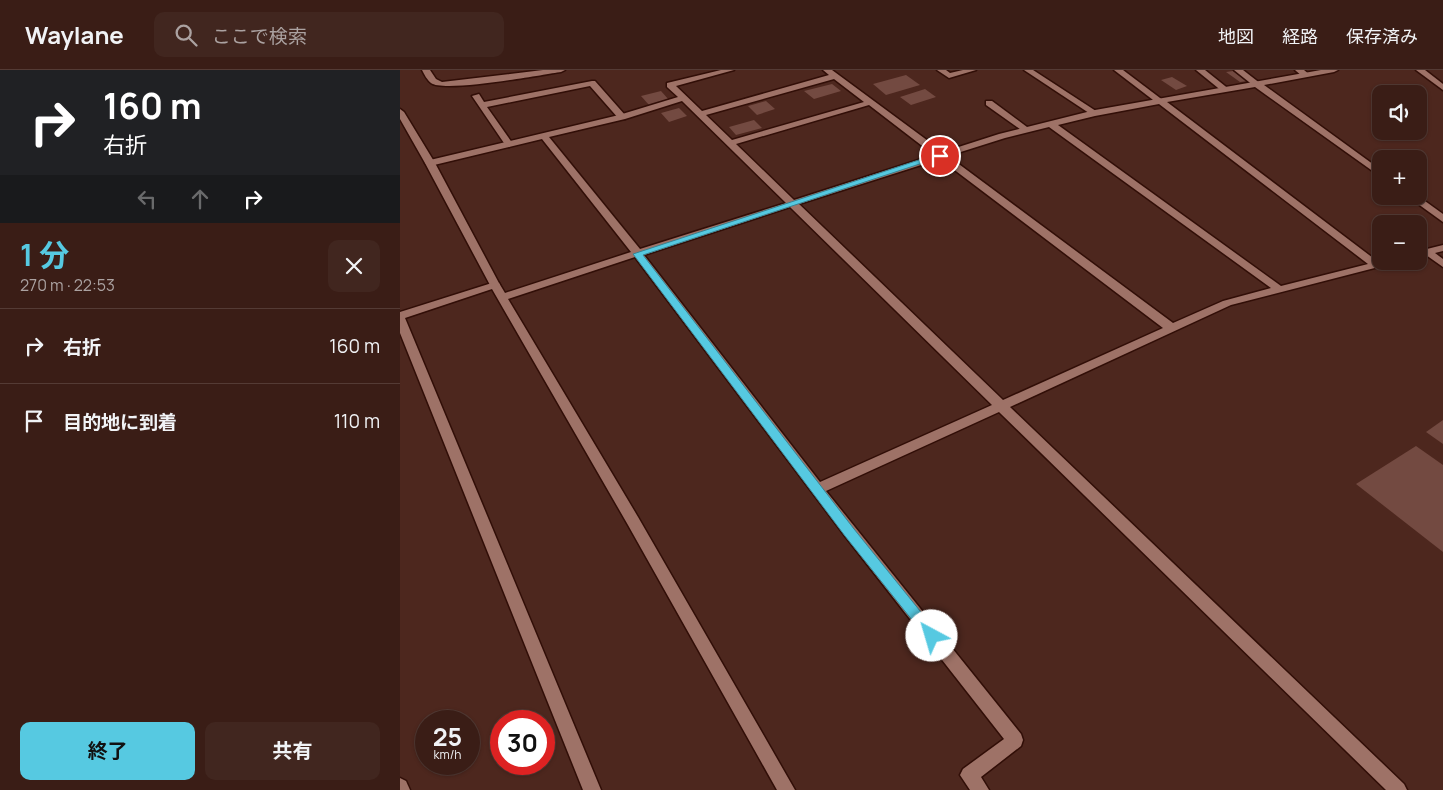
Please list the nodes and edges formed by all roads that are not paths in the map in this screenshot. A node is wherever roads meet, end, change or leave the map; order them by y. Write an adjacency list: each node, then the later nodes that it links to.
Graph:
1 (426, 70): 2 (street)
2 (561, 70)
3 (730, 70): 18 (street)
4 (941, 70): 5 (street)
5 (972, 70)
6 (1028, 70): 24 (street)
7 (1118, 70): 19 (street)
8 (1200, 70): 16 (street)
9 (1238, 70): 14 (street)
10 (1334, 70): 13 (street)
11 (1420, 70): 15 (street)
12 (831, 73): 20 (street); 25 (street)
13 (1302, 73): 14 (street)
14 (1257, 84): 16 (street); 34 (street)
15 (1443, 88)
16 (1226, 90): 19 (street)
17 (476, 96): 22 (street)
18 (684, 98): 25 (street); 26 (street)
19 (1160, 101): 24 (street); 42 (street)
20 (871, 102): 30 (street); 32 (street)
21 (989, 103): 28 (street)
22 (483, 105): 26 (street); 31 (street)
23 (400, 112): 33 (street)
24 (1095, 113): 27 (street)
25 (700, 114): 30 (street)
26 (622, 117): 29 (street)
27 (1051, 124): 28 (street); 45 (street)
28 (1027, 130): 32 (street)
29 (544, 136): 31 (street); 40 (street)
30 (730, 143): 35 (street)
31 (508, 144): 33 (street)
32 (940, 156): 35 (street); 48 (street)
33 (430, 163): 46 (street)
34 (1372, 167)
35 (793, 204): 40 (street); 49 (street)
36 (1425, 205): 37 (street)
37 (1443, 218)
38 (1443, 248): 39 (street)
39 (1427, 252)
40 (638, 254): 46 (street); 50 (street)
41 (1427, 255): 43 (street)
42 (1372, 262)
43 (1443, 264)
44 (1372, 266): 45 (street)
45 (1279, 289): 48 (street)
46 (498, 291): 47 (street); 52 (street)
47 (400, 317): 51 (street)
48 (1170, 327): 49 (street)
49 (1000, 405): 50 (street); 54 (street)
50 (818, 488): 53 (street)
51 (592, 790)
52 (786, 790)
53 (980, 790)
54 (1398, 790)

